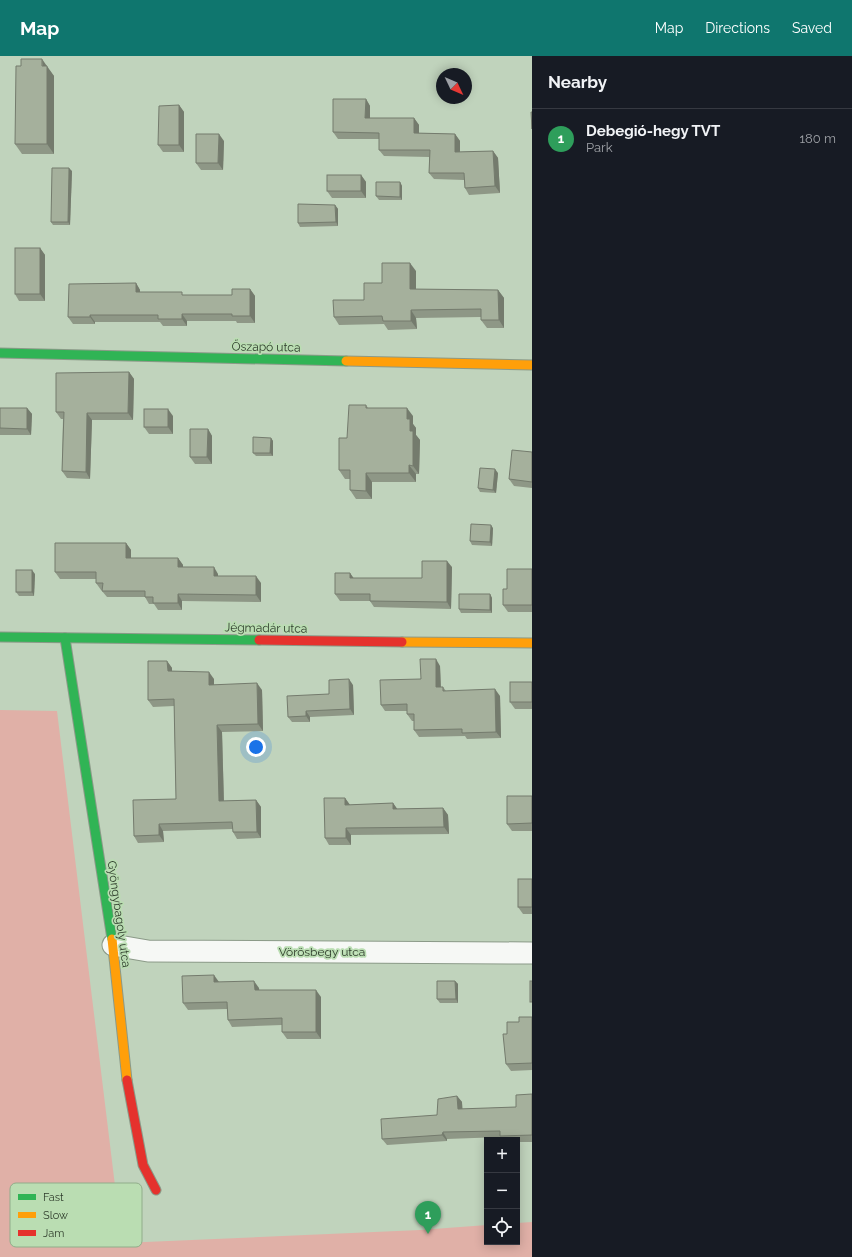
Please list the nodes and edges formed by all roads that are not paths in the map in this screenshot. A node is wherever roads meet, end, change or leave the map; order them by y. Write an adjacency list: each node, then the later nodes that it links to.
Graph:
1 (0, 353): 2 (street, Őszapó utca)
2 (532, 365)
3 (0, 637): 4 (street, Jégmadár utca)
4 (65, 638): 5 (street, Jégmadár utca); 6 (street, Gyöngybagoly utca)
5 (532, 643)
6 (113, 945): 7 (street, Vörösbegy utca); 8 (street, Gyöngybagoly utca)
7 (532, 953)
8 (156, 1190)

